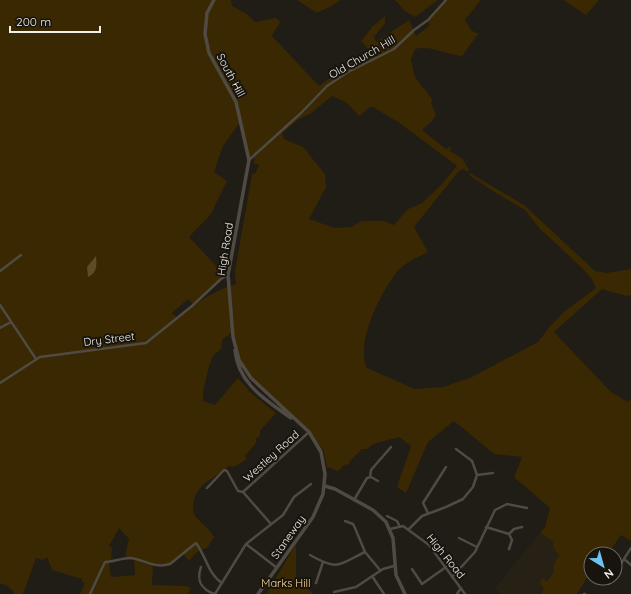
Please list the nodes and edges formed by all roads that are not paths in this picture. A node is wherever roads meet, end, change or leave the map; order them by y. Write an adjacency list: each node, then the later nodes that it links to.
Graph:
1 (214, 0): 3 (main road, South Hill)
2 (446, 0): 3 (street, Old Church Hill)
3 (250, 160): 6 (main road, High Road)
4 (21, 255): 5 (street)
5 (0, 271)
6 (228, 275): 10 (street, Dry Street); 12 (main road, High Road)
7 (0, 305): 8 (street)
8 (11, 322): 9 (street); 10 (street)
9 (0, 328)
10 (36, 360): 11 (street, Dry Street)
11 (0, 383)
12 (309, 432): 21 (main road, High Road); 23 (street, Westley Road)
13 (391, 447): 18 (street)
14 (456, 449): 17 (street)
15 (446, 467): 26 (street)
16 (492, 473): 17 (street)
17 (477, 475): 26 (street)
18 (370, 477): 19 (street); 24 (street)
19 (378, 481)
20 (311, 484): 29 (street)
21 (325, 486): 24 (main road); 49 (main road, Staneway)
22 (207, 488): 23 (street)
23 (243, 492): 29 (street)
24 (353, 500): 33 (main road)
25 (527, 508): 31 (street)
26 (428, 513): 34 (street)
27 (387, 516): 30 (street, High Road)
28 (346, 521): 41 (street)
29 (271, 524): 37 (street)
30 (399, 525): 33 (street); 34 (street, High Road)
31 (486, 527): 35 (street); 38 (street)
32 (522, 527): 35 (street)
33 (390, 529): 46 (main road)
34 (409, 529): 48 (street, High Road)
35 (509, 534): 40 (street)
36 (459, 538): 38 (street)
37 (246, 544): 49 (street); 54 (street)
38 (477, 547): 53 (street)
39 (631, 548): 43 (street)
40 (509, 549)
41 (365, 552): 44 (street); 51 (street)
42 (310, 555): 44 (street)
43 (624, 559): 45 (street)
44 (323, 562): 55 (street)
45 (631, 565)
46 (394, 566): 51 (street); 62 (main road)
47 (201, 567): 59 (street)
48 (446, 567): 50 (street); 53 (street, High Road)
49 (277, 568): 60 (main road, Staneway)
50 (412, 569)
51 (380, 570): 52 (street)
52 (372, 576): 57 (street); 61 (street)
53 (452, 577): 56 (street, High Road)
54 (222, 583): 58 (street); 59 (street)
55 (316, 583)
56 (461, 588): 63 (street); 64 (street, High Road)
57 (334, 592)
58 (90, 594)
59 (215, 594)
60 (258, 594)
61 (384, 594)
62 (405, 594)
63 (457, 594)
64 (465, 594)

